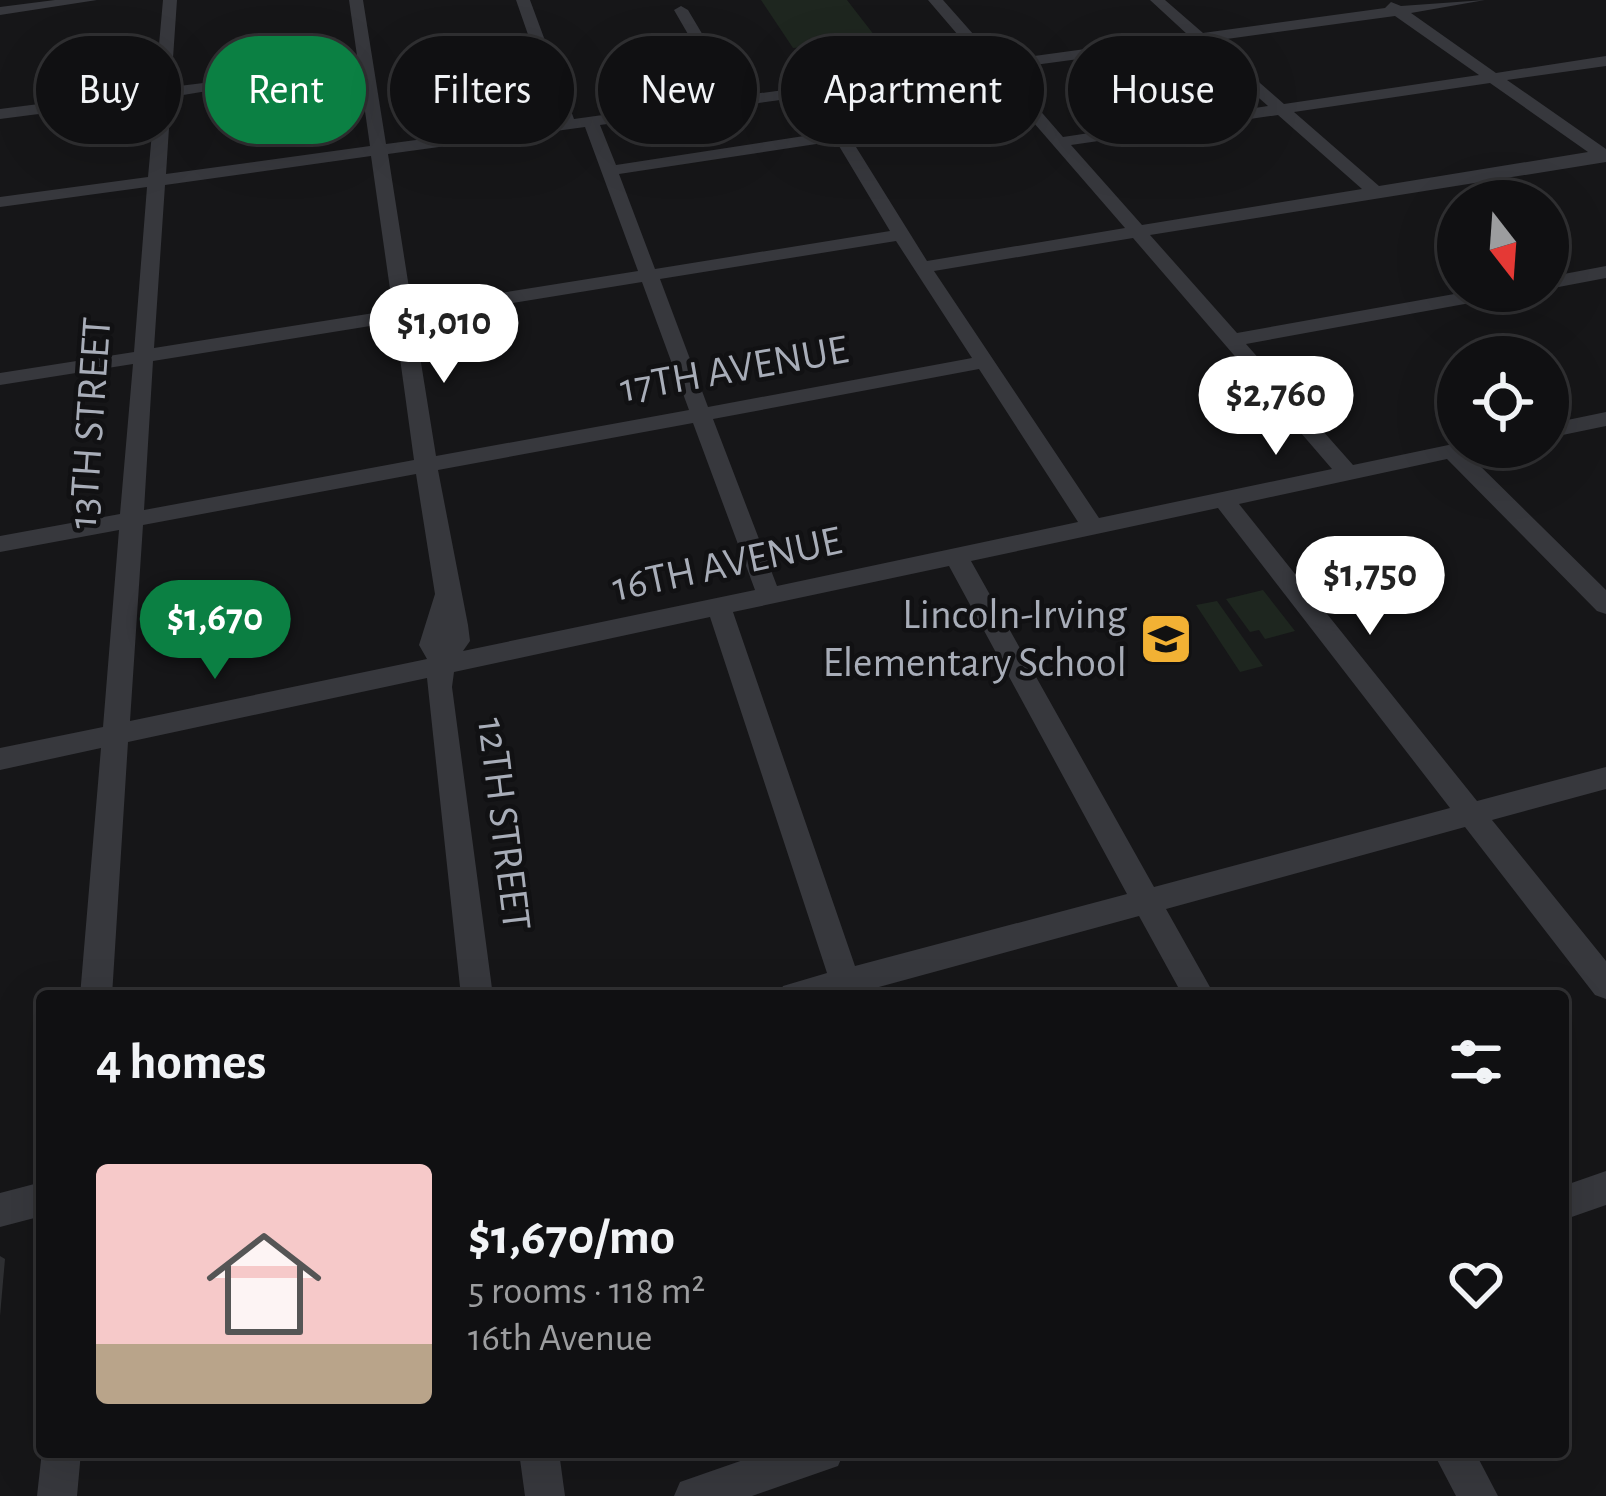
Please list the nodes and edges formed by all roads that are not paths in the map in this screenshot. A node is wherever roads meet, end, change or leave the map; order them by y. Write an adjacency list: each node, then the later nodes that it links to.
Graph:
1 (89, 0): 9 (street)
2 (170, 0): 11 (street, 13TH STREET)
3 (356, 0): 32 (street, 12TH STREET)
4 (523, 0): 12 (street)
5 (937, 0): 14 (street)
6 (1157, 0): 15 (street)
7 (1478, 0): 8 (street)
8 (1390, 5): 16 (street); 18 (street)
9 (0, 10)
10 (681, 10): 13 (street)
11 (168, 36)
12 (536, 36)
13 (696, 36)
14 (968, 36)
15 (1198, 36)
16 (1212, 36)
17 (1606, 61): 18 (street)
18 (1491, 77): 21 (street); 33 (street)
19 (1257, 89): 21 (street)
20 (36, 109): 22 (street)
21 (1280, 109): 27 (street); 36 (street)
22 (0, 114)
23 (598, 121): 24 (street)
24 (591, 122): 25 (street); 34 (street)
25 (574, 124)
26 (1044, 124): 27 (street)
27 (1060, 142): 38 (street)
28 (161, 144): 35 (street, 13TH STREET)
29 (431, 144): 32 (street)
30 (786, 144): 34 (street)
31 (844, 144): 39 (street)
32 (380, 151): 35 (street); 45 (street, 12TH STREET)
33 (1605, 155): 36 (street)
34 (608, 171): 42 (street)
35 (158, 182): 37 (street); 47 (street, 13TH STREET)
36 (1375, 192): 38 (street)
37 (0, 202)
38 (1138, 232): 40 (street); 46 (street)
39 (902, 236): 40 (street); 42 (street)
40 (924, 267): 48 (street)
41 (1606, 272): 43 (street)
42 (647, 276): 45 (street); 50 (street)
43 (1569, 279)
44 (1437, 303): 46 (street)
45 (405, 315): 47 (street); 54 (street, 12TH STREET)
46 (1234, 340): 56 (street)
47 (140, 356): 49 (street); 58 (street, 13TH STREET)
48 (986, 362): 50 (street, 17TH AVENUE); 59 (street)
49 (0, 380)
50 (701, 415): 54 (street, 17TH AVENUE); 62 (street)
51 (1606, 419): 52 (street)
52 (1569, 427)
53 (1437, 454): 56 (street, 16TH AVENUE)
54 (426, 465): 58 (street, 17TH AVENUE); 65 (street, 12TH STREET)
55 (1480, 468): 63 (street)
56 (1348, 473): 57 (street, 16TH AVENUE)
57 (1223, 499): 59 (street, 16TH AVENUE); 69 (street)
58 (133, 519): 60 (street, 17TH AVENUE); 66 (street, 13TH STREET)
59 (1094, 527): 61 (street, 16TH AVENUE)
60 (0, 544)
61 (956, 556): 62 (street, 16TH AVENUE); 70 (street)
62 (769, 596): 64 (street, 16TH AVENUE)
63 (1606, 605)
64 (718, 606): 65 (street, 16TH AVENUE); 71 (street)
65 (442, 664): 66 (street, 16TH AVENUE); 74 (street, 12TH STREET)
66 (115, 734): 67 (street, 16TH AVENUE); 73 (street, 13TH STREET)
67 (0, 758)
68 (1606, 778): 69 (street)
69 (1469, 814): 70 (street); 72 (street)
70 (1148, 903): 71 (street); 76 (street)
71 (845, 982): 75 (street)
72 (1606, 986)
73 (96, 990)
74 (476, 990)
75 (816, 990)
76 (1196, 990)
77 (1606, 1188): 79 (street)
78 (36, 1201): 80 (street)
79 (1569, 1201)
80 (0, 1210)
81 (60, 1458): 85 (street)
82 (540, 1458): 86 (street)
83 (806, 1458): 87 (street)
84 (1456, 1458): 88 (street)
85 (57, 1496)
86 (545, 1496)
87 (694, 1496)
88 (1478, 1496)

